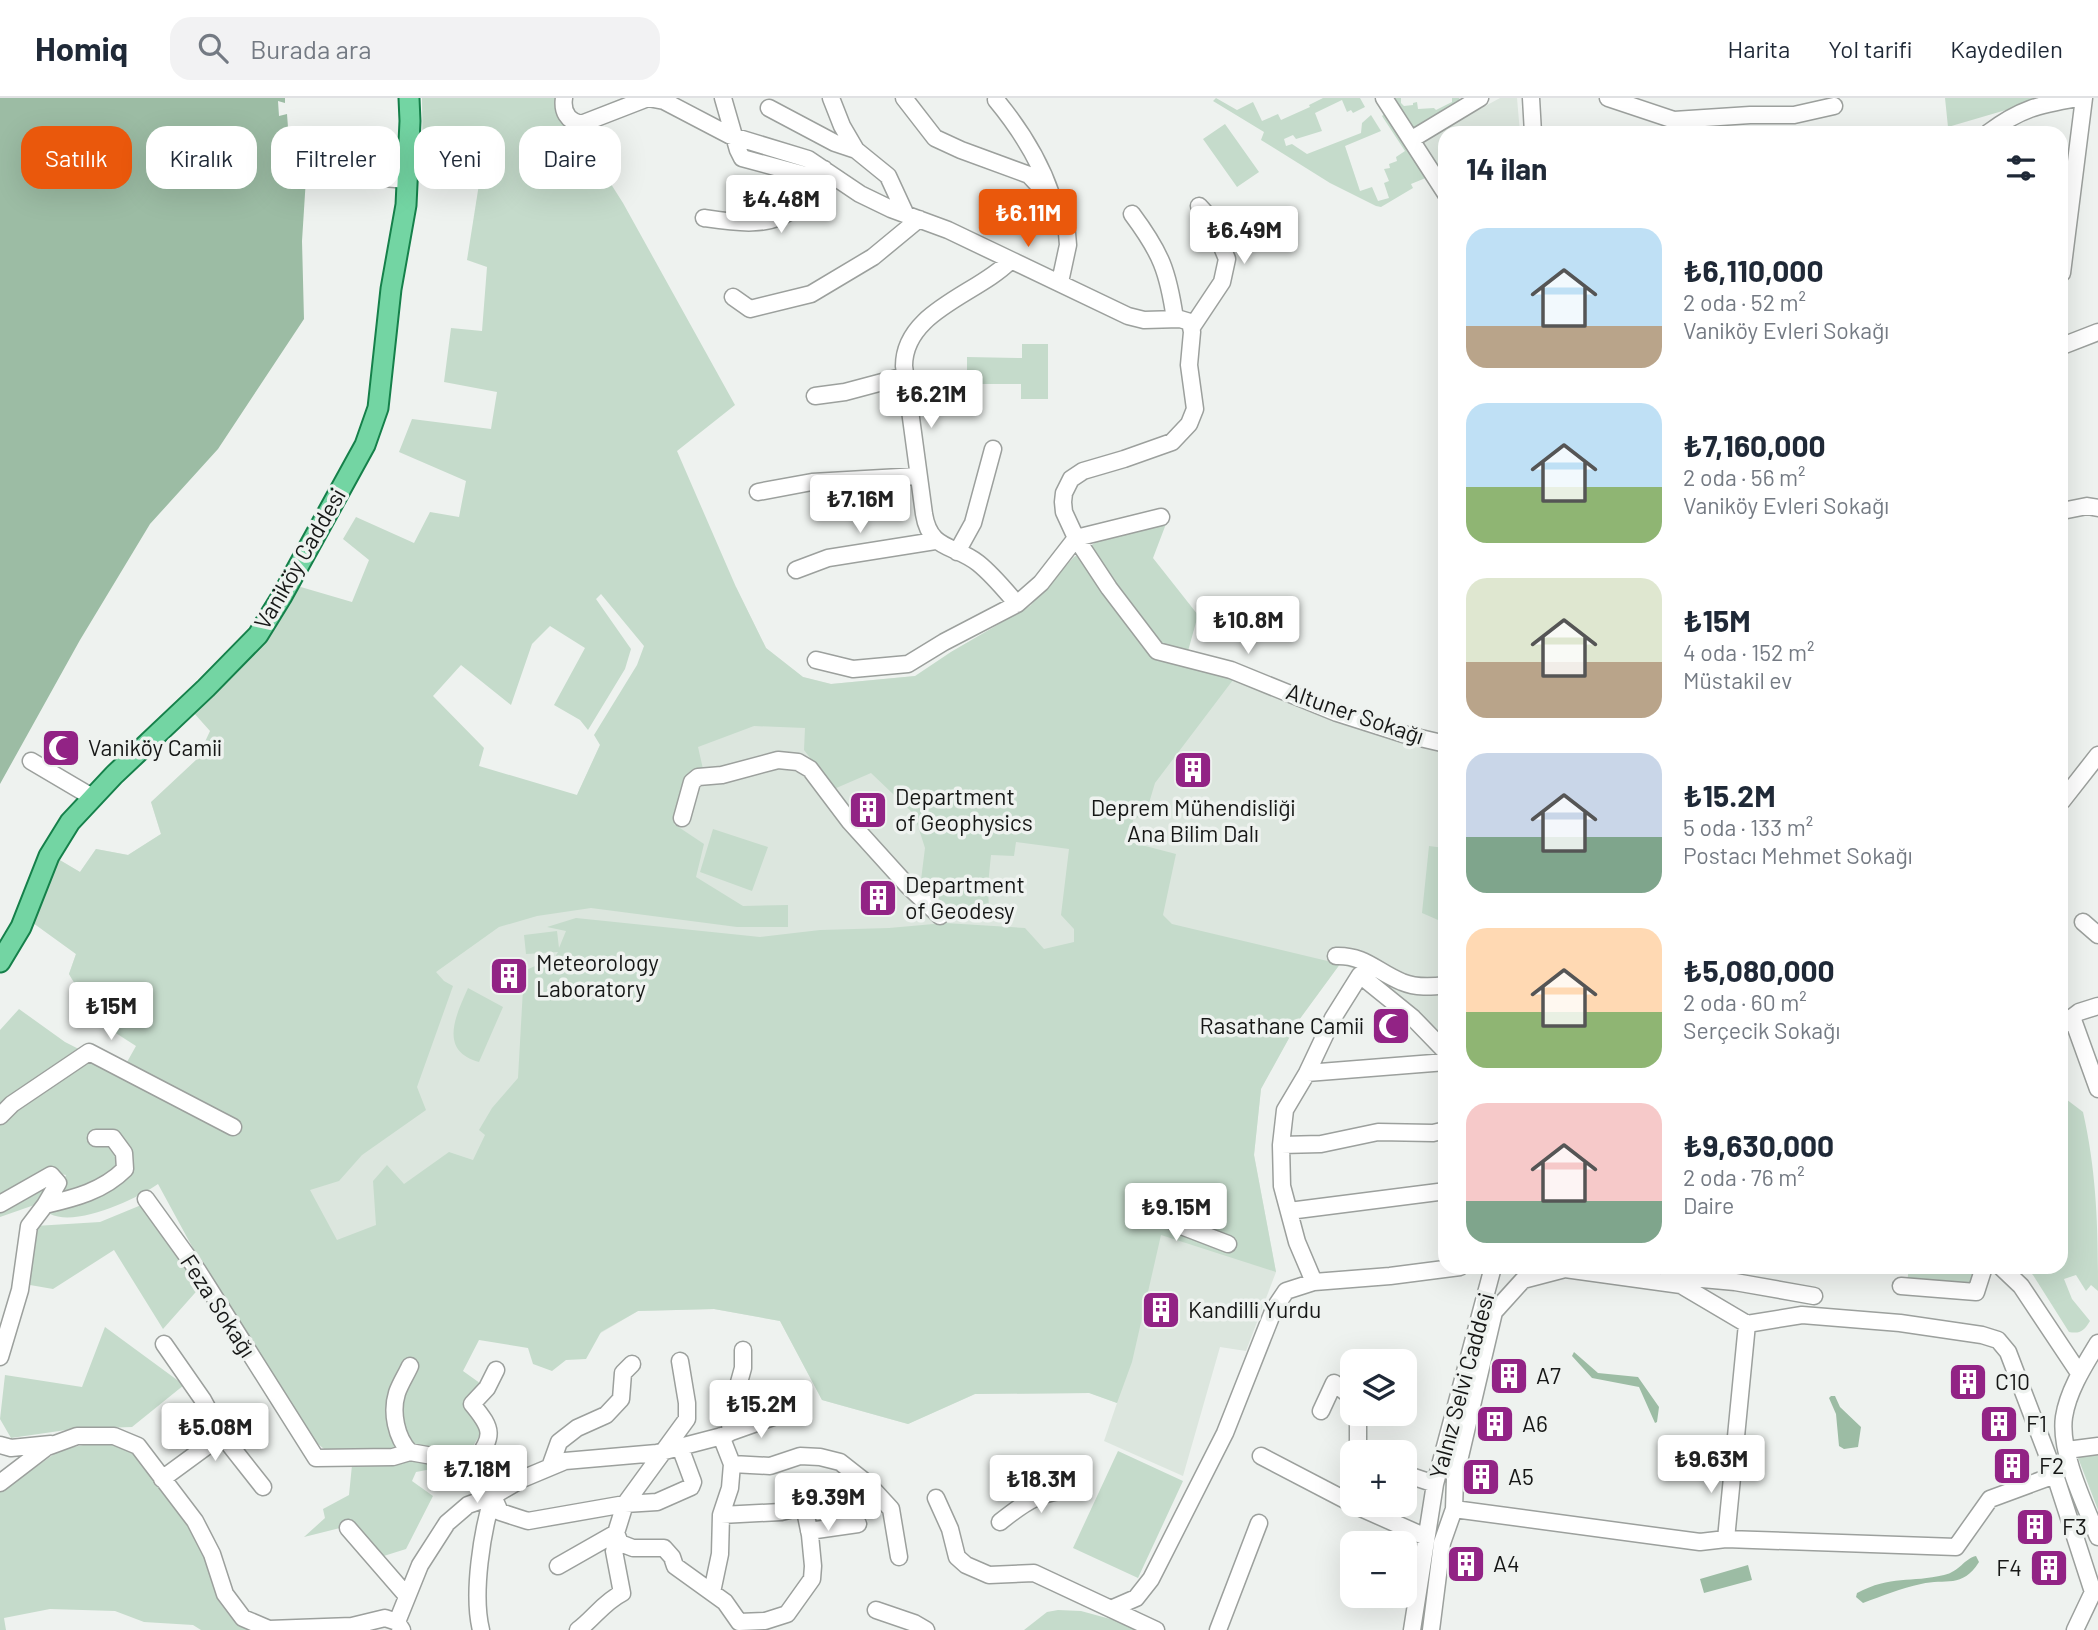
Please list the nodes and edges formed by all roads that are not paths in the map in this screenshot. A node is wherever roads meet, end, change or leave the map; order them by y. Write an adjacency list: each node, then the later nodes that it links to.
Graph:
1 (408, 98): 26 (main road, Vaniköy Caddesi)
2 (418, 98): 38 (main road, Vaniköy Caddesi)
3 (564, 98): 13 (street)
4 (723, 98): 21 (street)
5 (831, 98): 23 (street)
6 (904, 98): 28 (street)
7 (1384, 98): 22 (street)
8 (1480, 98): 22 (street)
9 (1531, 98): 17 (street)
10 (1608, 98): 18 (street)
11 (2078, 98): 20 (street)
12 (2084, 98): 33 (street)
13 (658, 99): 21 (street)
14 (996, 100): 28 (street)
15 (1834, 106): 19 (street)
16 (769, 108): 23 (street)
17 (1533, 126)
18 (1676, 126)
19 (1684, 126)
20 (2002, 126)
21 (735, 137): 24 (street)
22 (1412, 139): 27 (street)
23 (856, 150): 31 (street)
24 (820, 174): 31 (street); 32 (street)
25 (400, 179): 26 (street)
26 (408, 180): 38 (main road, Vaniköy Caddesi)
27 (1438, 181)
28 (1056, 206): 35 (street)
29 (1199, 206): 39 (street)
30 (1132, 214): 37 (street)
31 (912, 217): 34 (street); 36 (street)
32 (704, 218)
33 (2068, 225)
34 (1010, 261): 35 (street); 42 (street)
35 (1059, 282): 37 (street)
36 (733, 297)
37 (1175, 319): 39 (street)
38 (387, 321): 60 (main road, Vaniköy Caddesi)
39 (1192, 327): 50 (street, Altuner Sokağı)
40 (2098, 332): 41 (street)
41 (2068, 344)
42 (905, 376): 43 (street); 45 (street)
43 (815, 396)
44 (993, 449): 52 (street)
45 (918, 476): 46 (street); 51 (street)
46 (758, 492)
47 (2098, 508): 48 (street)
48 (2068, 510)
49 (1161, 517): 50 (street)
50 (1076, 538): 54 (street); 56 (street, Altuner Sokağı)
51 (935, 541): 52 (street); 53 (street)
52 (957, 552): 54 (street)
53 (796, 570)
54 (1017, 604): 55 (street)
55 (817, 660)
56 (1438, 742)
57 (2098, 755): 59 (street)
58 (32, 761): 60 (street)
59 (2068, 793)
60 (92, 797): 66 (main road, Vaniköy Caddesi)
61 (682, 818): 62 (street)
62 (940, 916)
63 (2083, 922): 64 (street)
64 (2098, 935)
65 (1336, 956): 67 (street)
66 (0, 962)
67 (1438, 986)
68 (2098, 1006): 69 (street)
69 (2068, 1020)
70 (2068, 1023): 74 (street)
71 (1438, 1044): 73 (street)
72 (1438, 1063): 73 (street)
73 (1307, 1073): 79 (street)
74 (2098, 1089)
75 (0, 1116): 76 (street)
76 (233, 1127)
77 (1438, 1132): 79 (street)
78 (96, 1138): 84 (street)
79 (1281, 1144): 85 (street)
80 (1438, 1192): 85 (street)
81 (146, 1199): 118 (street, Feza Sokağı)
82 (1153, 1200): 86 (street)
83 (0, 1205): 84 (street)
84 (45, 1205): 101 (street)
85 (1289, 1211): 94 (street)
86 (1228, 1244)
87 (1438, 1270): 94 (street)
88 (1491, 1274): 127 (street, Yalnız Selvi Caddesi)
89 (1546, 1274): 136 (street)
90 (1601, 1274): 97 (street)
91 (1652, 1274): 96 (street)
92 (1982, 1274): 95 (street)
93 (2008, 1274): 106 (street)
94 (1314, 1282): 152 (street)
95 (1901, 1286)
96 (1814, 1296)
97 (1747, 1324): 123 (street); 147 (street)
98 (2098, 1343): 106 (street)
99 (164, 1345): 111 (street)
100 (743, 1350): 110 (street)
101 (0, 1357)
102 (680, 1360): 117 (street)
103 (632, 1364): 121 (street)
104 (410, 1366): 118 (street)
105 (496, 1370): 122 (street)
106 (2079, 1373): 116 (street)
107 (1340, 1388): 108 (street)
108 (1321, 1411)
109 (779, 1415): 110 (street)
110 (726, 1434): 115 (street); 120 (street)
111 (222, 1435): 124 (street); 128 (street)
112 (57, 1443): 113 (street); 124 (street); 126 (street)
113 (0, 1445)
114 (2098, 1446): 116 (street)
115 (680, 1447): 117 (street); 134 (street)
116 (2067, 1450): 145 (street)
117 (664, 1451): 121 (street); 134 (street)
118 (410, 1452): 122 (street, Feza Sokağı)
119 (1261, 1456): 132 (street)
120 (732, 1464): 137 (street); 148 (street)
121 (550, 1467): 131 (street)
122 (472, 1468): 131 (street)
123 (2055, 1475): 147 (street); 164 (street)
124 (162, 1479): 155 (street)
125 (1417, 1479): 127 (street)
126 (0, 1483)
127 (1435, 1484): 144 (street, Yalnız Selvi Caddesi)
128 (263, 1487)
129 (1077, 1490): 139 (street)
130 (849, 1495): 135 (street)
131 (493, 1496): 134 (street); 151 (street); 156 (street)
132 (1340, 1498)
133 (936, 1499): 152 (street)
134 (625, 1504): 146 (street)
135 (804, 1506): 137 (street); 143 (street)
136 (1454, 1509): 147 (street); 163 (street)
137 (721, 1515): 150 (street)
138 (1380, 1517): 144 (street)
139 (1000, 1522)
140 (1259, 1523): 161 (street)
141 (858, 1524): 143 (street)
142 (348, 1528): 151 (street)
143 (809, 1531): 154 (street)
144 (1426, 1537): 162 (street, Yalnız Selvi Caddesi)
145 (2098, 1537)
146 (618, 1538): 149 (street); 150 (street); 157 (street)
147 (1726, 1539)
148 (899, 1558)
149 (558, 1566)
150 (712, 1592): 154 (street)
151 (407, 1596): 155 (street)
152 (1113, 1608): 160 (street)
153 (876, 1610): 159 (street)
154 (787, 1614): 158 (street)
155 (399, 1626)
156 (481, 1630)
157 (578, 1630)
158 (793, 1630)
159 (926, 1630)
160 (1156, 1630)
161 (1219, 1630)
162 (1412, 1630)
163 (1431, 1630)
164 (2075, 1630)

